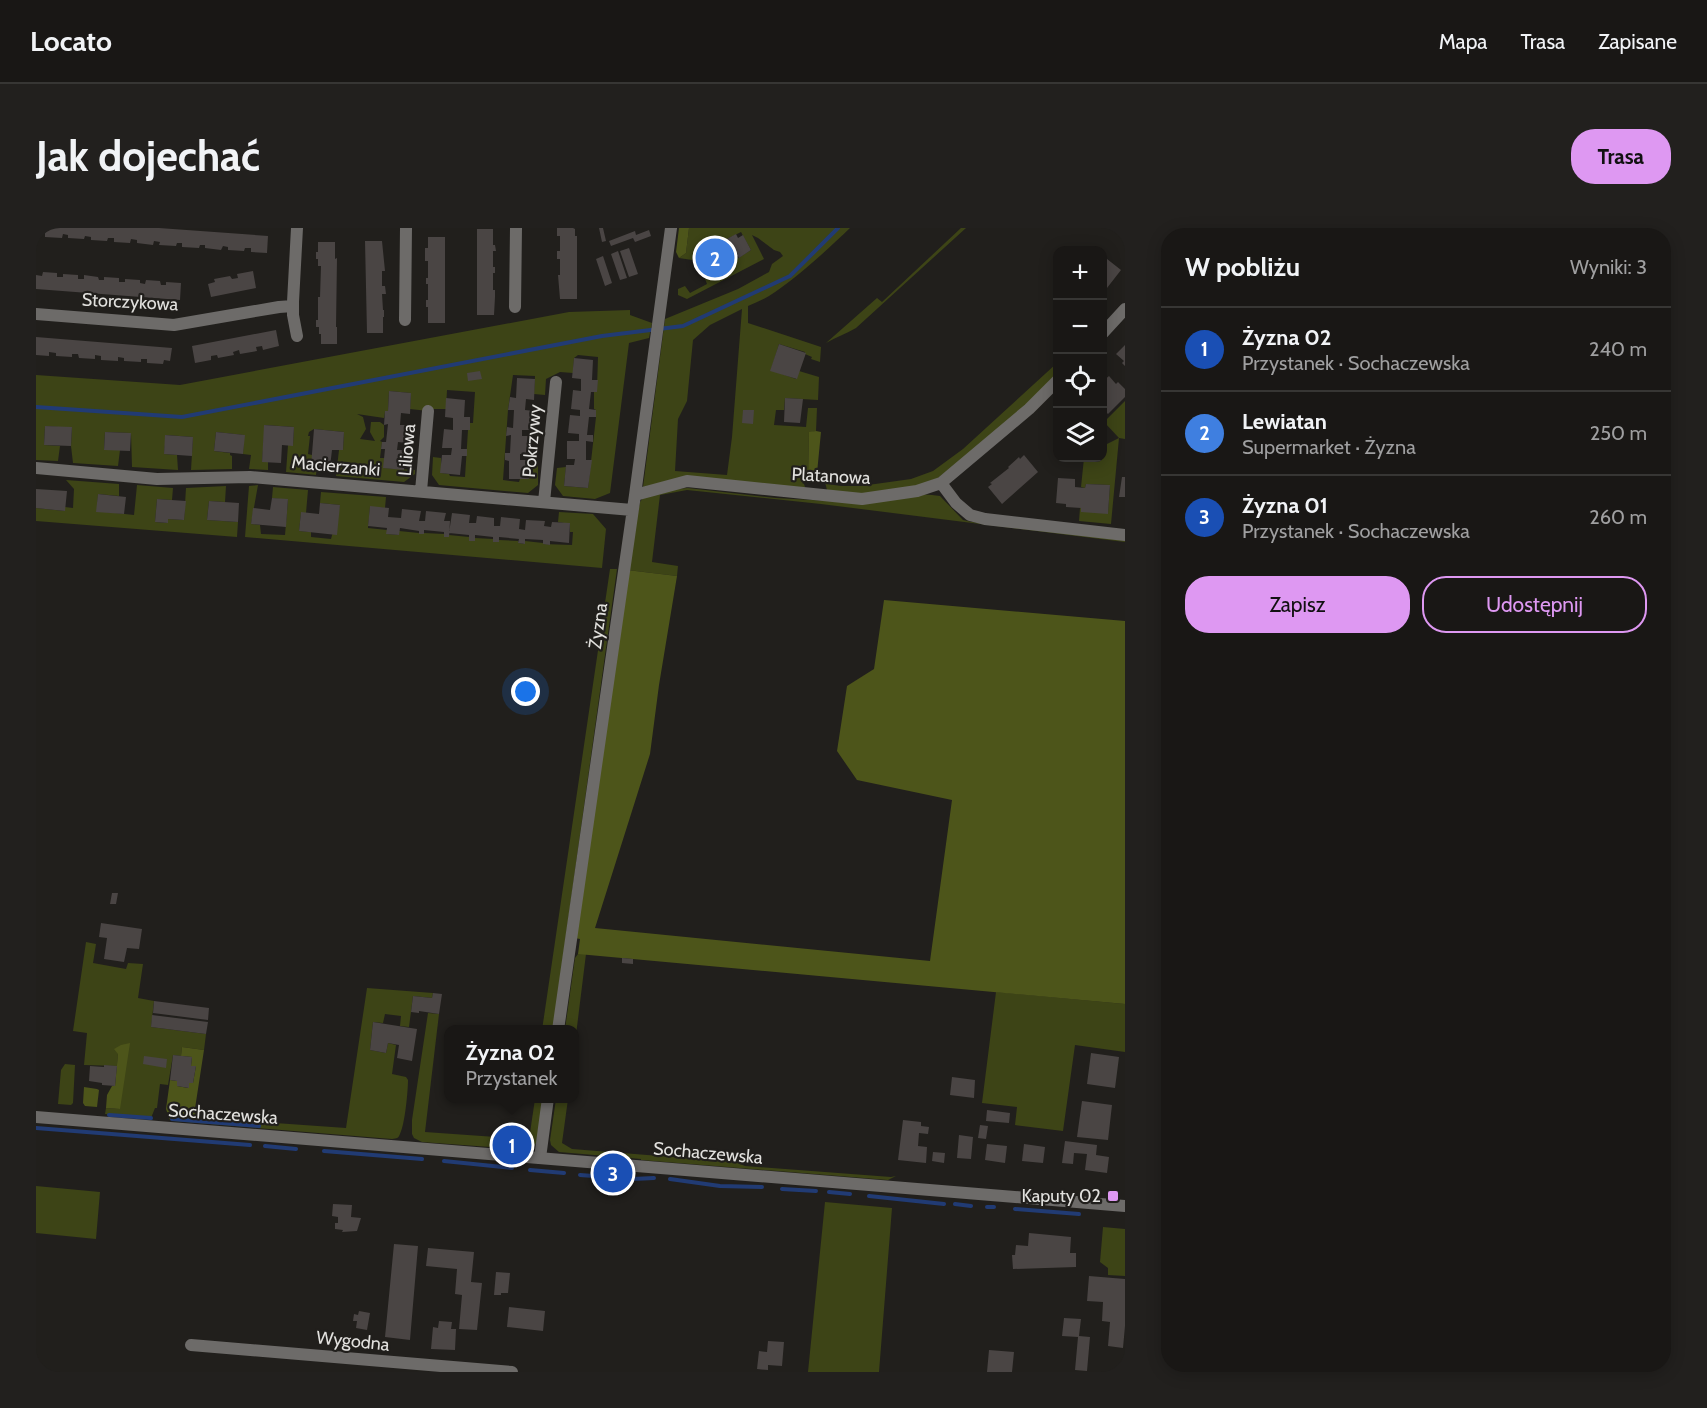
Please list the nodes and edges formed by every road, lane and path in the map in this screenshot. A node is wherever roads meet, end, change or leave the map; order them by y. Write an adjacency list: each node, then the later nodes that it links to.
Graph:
1 (297, 228): 5 (street)
2 (406, 228): 9 (street)
3 (516, 228): 6 (street)
4 (671, 228): 18 (street, Żyzna)
5 (292, 306): 8 (street, Storczykowa); 11 (street)
6 (515, 307)
7 (1125, 309): 10 (street)
8 (36, 314)
9 (405, 320)
10 (1107, 329)
11 (297, 336)
12 (556, 382): 19 (street, Pokrzywy)
13 (1053, 385): 16 (street, Platanowa)
14 (428, 411): 17 (street, Liliowa)
15 (36, 468): 17 (street, Macierzanki)
16 (940, 483): 18 (street, Platanowa); 21 (street)
17 (421, 491): 19 (street, Macierzanki)
18 (635, 495): 20 (street, Żyzna)
19 (544, 502): 20 (street, Macierzanki)
20 (632, 510): 22 (street, Żyzna)
21 (1125, 535)
22 (559, 1025)
23 (547, 1103): 25 (street)
24 (36, 1117): 25 (street, Sochaczewska)
25 (540, 1158): 26 (street, Sochaczewska)
26 (1125, 1206)
27 (191, 1345): 28 (street, Wygodna)
28 (512, 1372)

